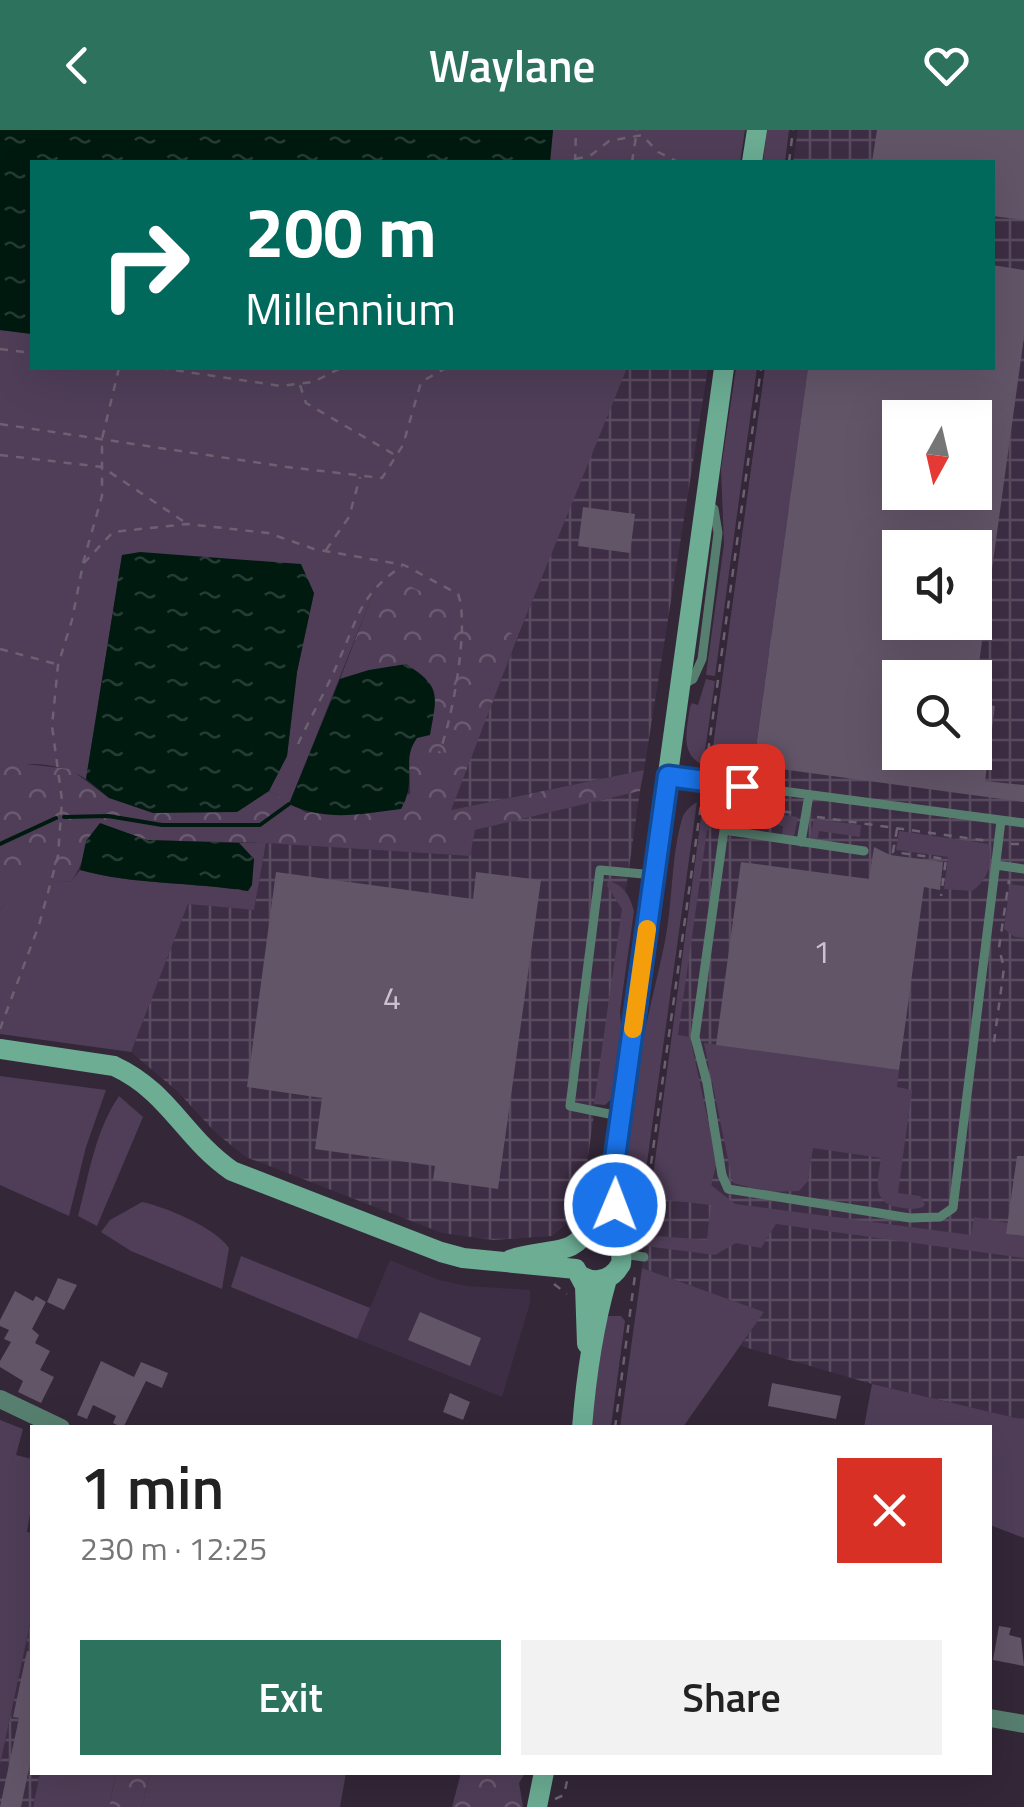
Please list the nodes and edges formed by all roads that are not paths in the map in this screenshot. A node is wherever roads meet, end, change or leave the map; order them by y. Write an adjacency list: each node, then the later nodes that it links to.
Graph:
1 (756, 130): 2 (street)
2 (752, 160)
3 (724, 370): 4 (street)
4 (668, 776): 5 (lane); 12 (street)
5 (809, 795): 6 (lane); 8 (lane)
6 (1001, 820): 7 (lane); 10 (lane)
7 (1024, 823)
8 (801, 842): 9 (lane); 10 (lane)
9 (864, 851)
10 (996, 865): 11 (lane)
11 (1024, 869)
12 (654, 876): 14 (street); 14 (lane)
13 (0, 1049): 18 (street)
14 (621, 1116): 15 (street)
15 (614, 1165): 16 (street); 17 (street)
16 (581, 1238): 17 (street); 18 (street); 19 (street)
17 (630, 1251): 20 (street)
18 (510, 1260): 19 (street)
19 (578, 1272): 20 (street); 21 (street)
20 (607, 1279): 21 (street)
21 (588, 1356): 24 (street)
22 (0, 1399): 23 (street)
23 (55, 1425)
24 (582, 1425)
25 (992, 1718): 26 (street)
26 (1024, 1724)
27 (544, 1775): 28 (street)
28 (543, 1805)

